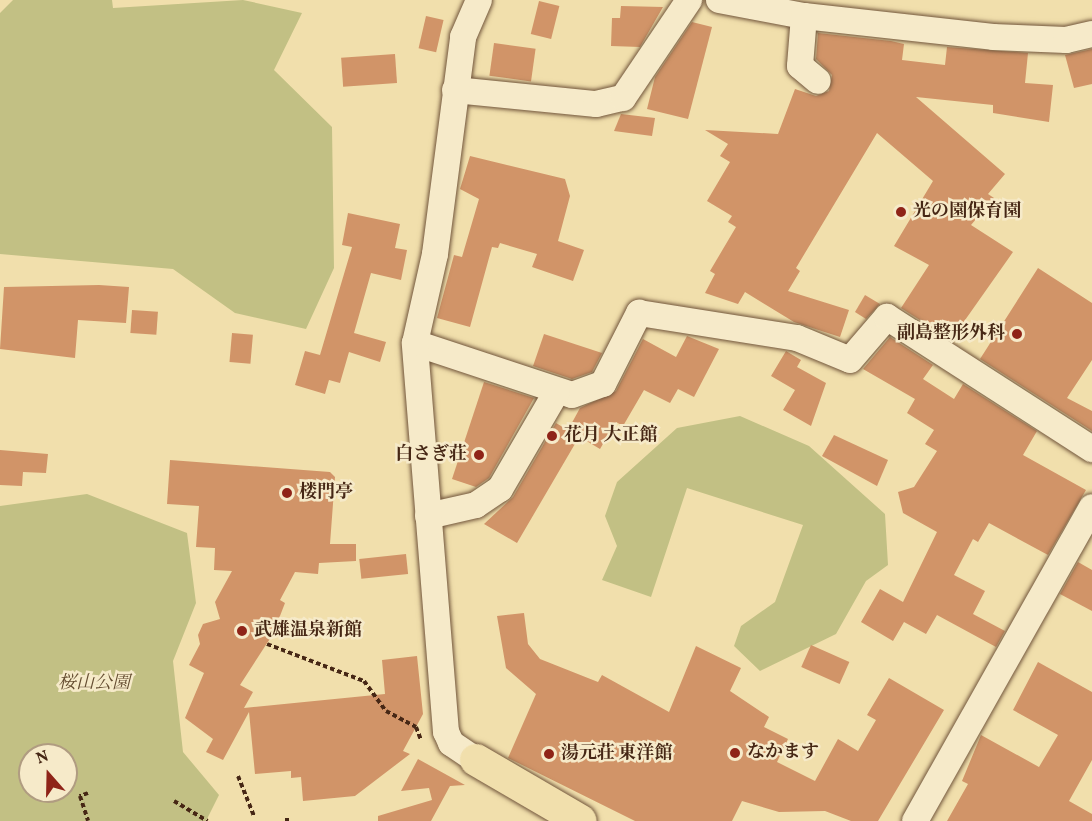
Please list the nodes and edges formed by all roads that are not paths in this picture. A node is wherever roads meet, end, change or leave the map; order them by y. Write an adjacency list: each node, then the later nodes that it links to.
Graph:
1 (479, 0): 7 (street)
2 (689, 0): 7 (street)
3 (719, 0): 4 (street)
4 (804, 16): 5 (street); 6 (street)
5 (1092, 34)
6 (818, 81)
7 (455, 90): 8 (street)
8 (415, 343): 9 (street); 11 (street)
9 (557, 391): 10 (street); 11 (street)
10 (1092, 449)
11 (428, 516): 13 (street)
12 (1090, 516): 15 (street)
13 (476, 760): 14 (main road)
14 (581, 821)
15 (915, 821)

